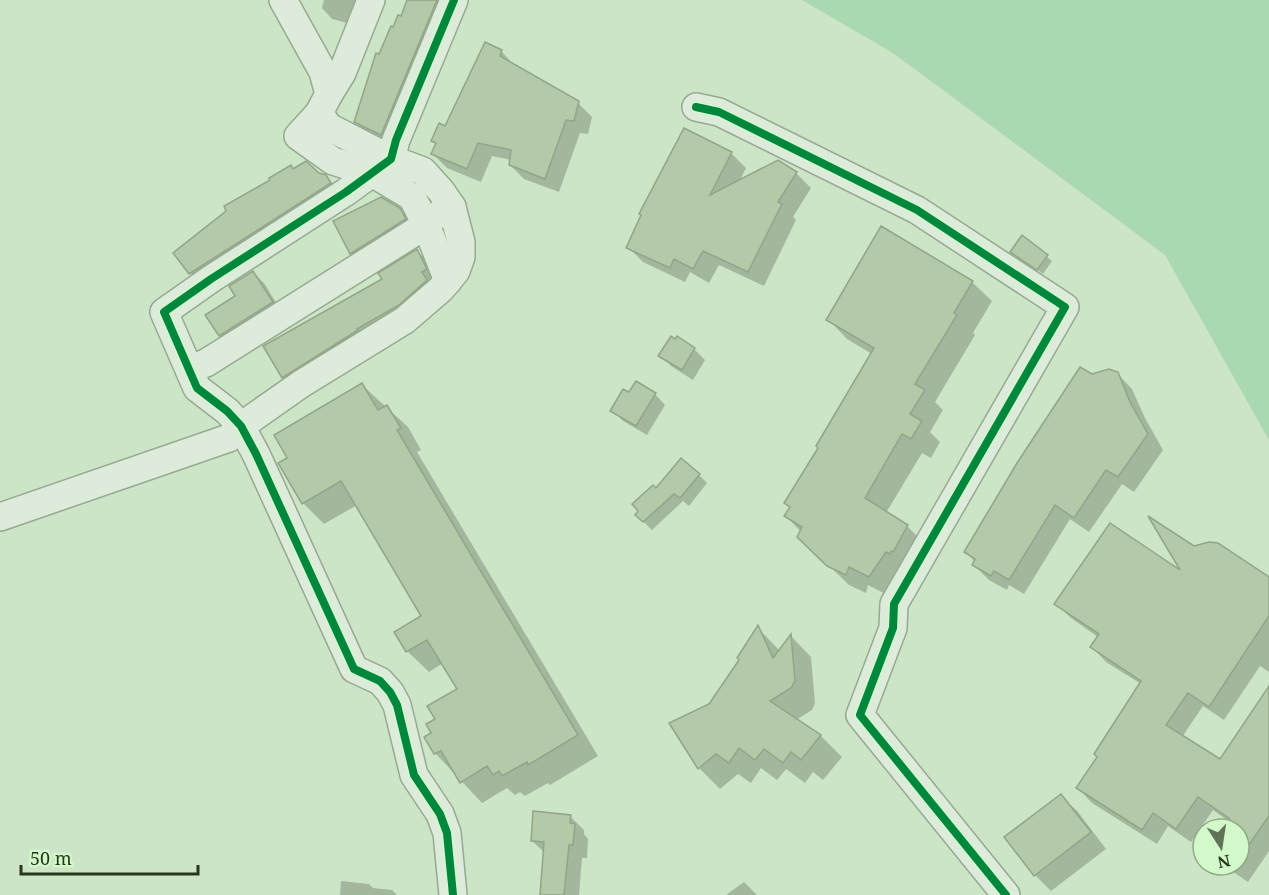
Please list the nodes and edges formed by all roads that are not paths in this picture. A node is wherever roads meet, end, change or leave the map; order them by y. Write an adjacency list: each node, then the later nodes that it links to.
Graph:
1 (283, 0): 4 (street)
2 (371, 0): 4 (street)
3 (454, 0): 6 (street)
4 (324, 103): 6 (street)
5 (696, 106): 14 (street)
6 (381, 166): 7 (street); 8 (street); 10 (street)
7 (452, 207): 8 (street); 9 (street)
8 (425, 222): 9 (street); 10 (street)
9 (448, 282): 11 (street)
10 (189, 369): 11 (street)
11 (241, 426): 12 (street); 13 (street)
12 (0, 517)
13 (453, 895)
14 (1006, 895)

